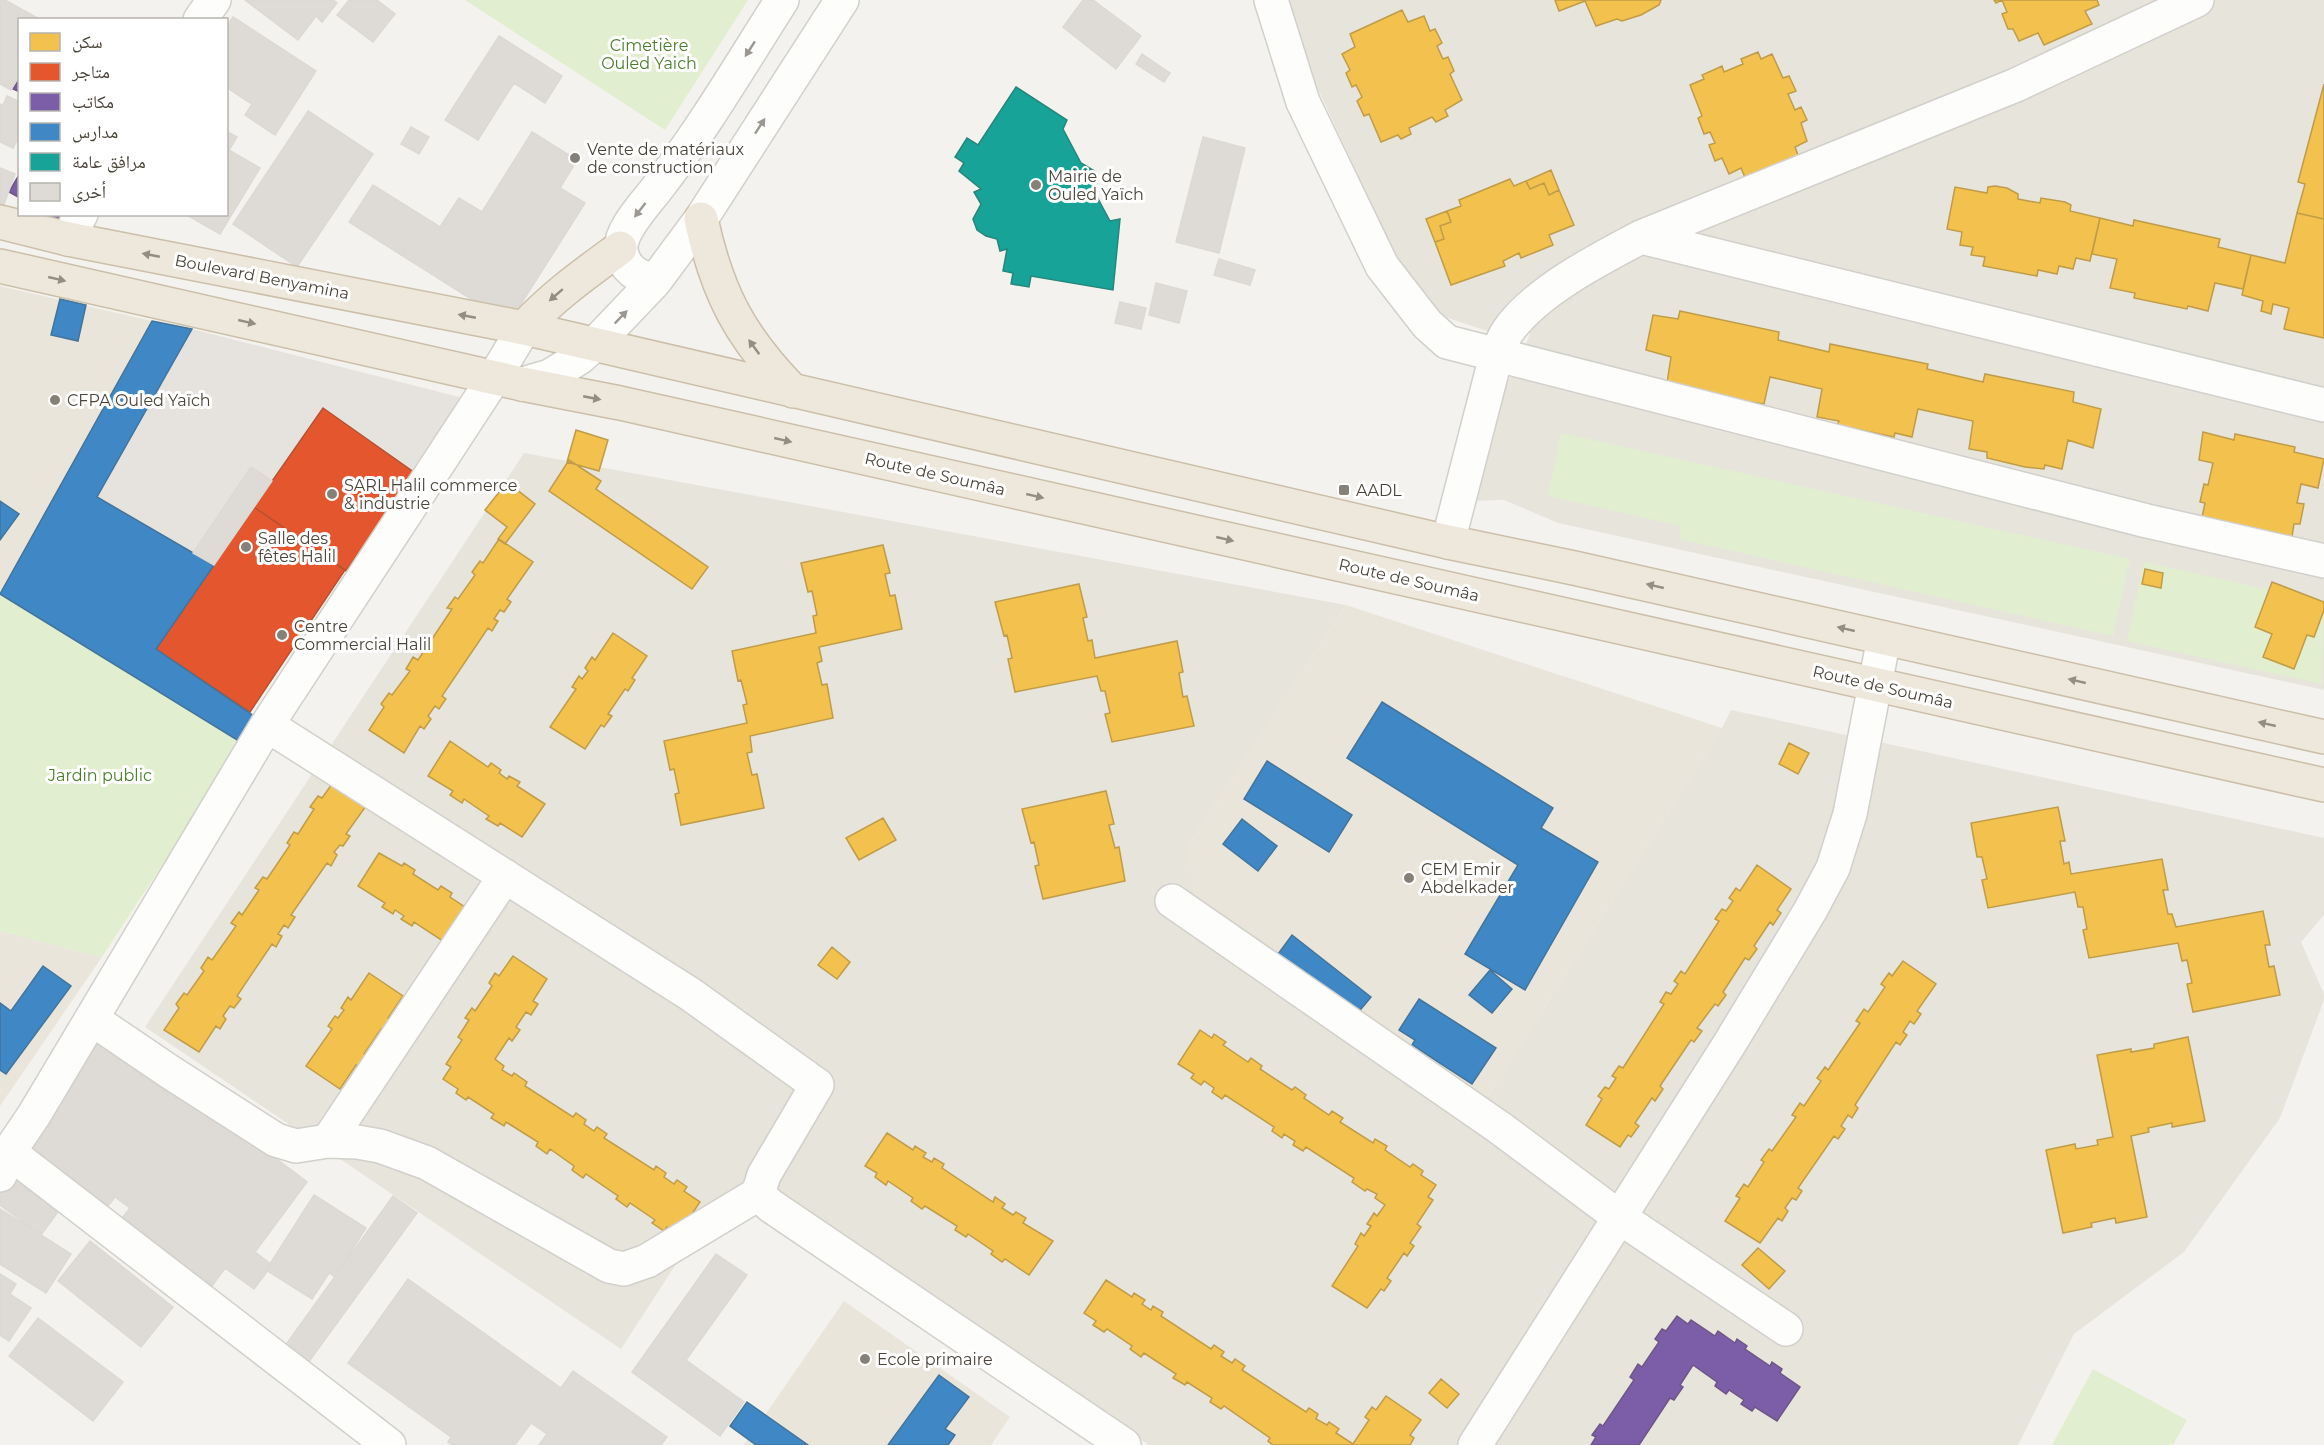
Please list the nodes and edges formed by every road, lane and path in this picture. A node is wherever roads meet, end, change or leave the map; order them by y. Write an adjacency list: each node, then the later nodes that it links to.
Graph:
1 (214, 0): 6 (street)
2 (782, 0): 11 (street, one-way to 11)
3 (842, 0): 7 (street, one-way to 3)
4 (1271, 0): 16 (street)
5 (2197, 0): 10 (street)
6 (201, 18)
7 (701, 219): 13 (street); 18 (highway, one-way to 7)
8 (0, 222): 9 (highway, Boulevard Benyamina)
9 (74, 227): 14 (highway, Boulevard Benyamina, one-way to 9)
10 (1641, 237): 16 (street); 19 (street)
11 (620, 248): 13 (street); 14 (highway, one-way to 14)
12 (0, 266): 17 (highway, one-way to 17)
13 (655, 281): 15 (street, one-way to 13)
14 (524, 328): 15 (highway); 17 (street)
15 (595, 344): 17 (street); 18 (highway)
16 (1496, 356): 20 (street); 21 (street)
17 (508, 381): 23 (highway, Route de Soumâa, one-way to 23); 24 (street)
18 (793, 391): 20 (highway)
19 (2324, 405)
20 (1448, 542): 22 (highway, one-way to 20)
21 (2324, 561)
22 (1884, 638): 23 (street); 25 (highway, one-way to 22)
23 (1874, 685): 26 (highway, Route de Soumâa); 33 (street)
24 (267, 725): 27 (street); 29 (street)
25 (2324, 737)
26 (2324, 785)
27 (505, 876): 30 (street); 32 (street)
28 (1172, 901): 33 (street)
29 (92, 1019): 30 (street); 31 (street)
30 (328, 1141): 32 (street)
31 (5, 1163): 35 (street)
32 (758, 1194): 36 (street)
33 (1619, 1217): 34 (street); 37 (street)
34 (1786, 1329)
35 (389, 1445)
36 (1124, 1445)
37 (1475, 1445)

